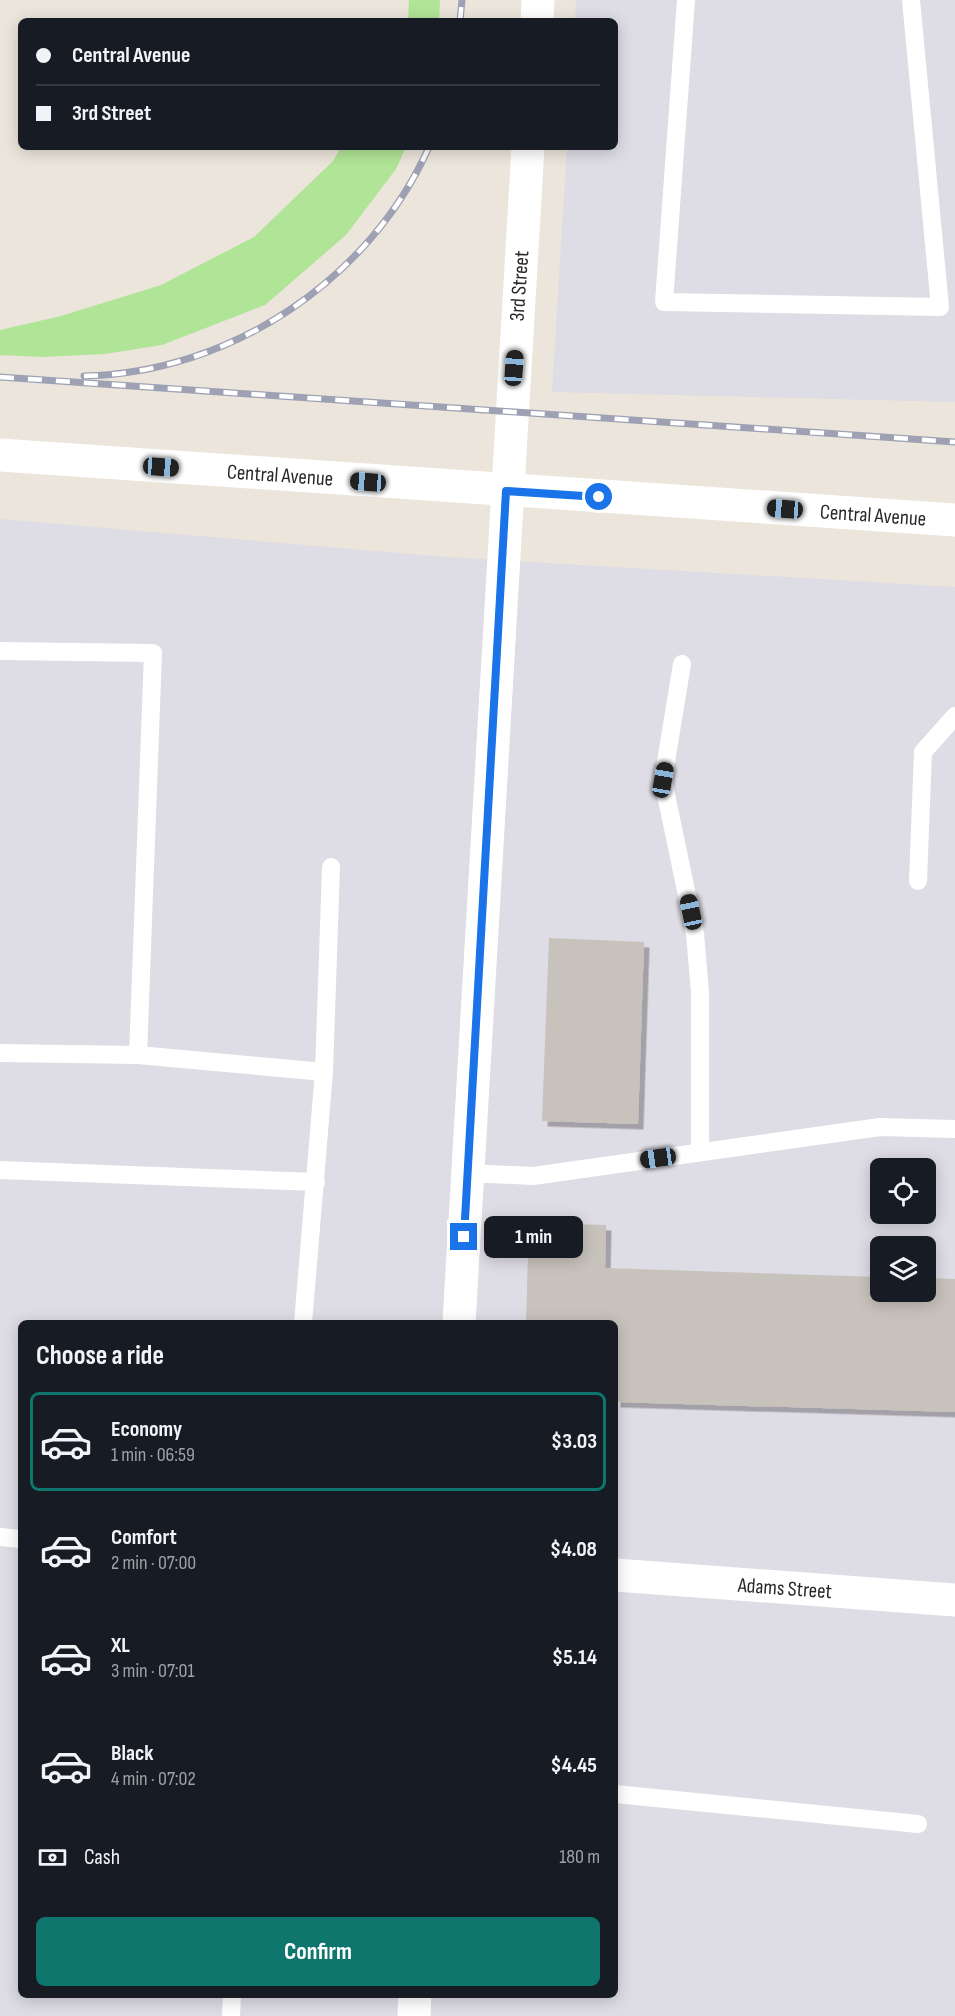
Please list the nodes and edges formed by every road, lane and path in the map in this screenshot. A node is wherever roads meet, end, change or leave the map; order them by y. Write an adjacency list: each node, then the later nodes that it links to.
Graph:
1 (538, 0): 4 (street)
2 (686, 0): 3 (lane)
3 (911, 0)
4 (537, 18)
5 (528, 150): 7 (street, 3rd Street)
6 (0, 455): 7 (street, Central Avenue)
7 (506, 491): 8 (street, Central Avenue); 20 (street, 3rd Street)
8 (955, 520)
9 (0, 651): 15 (lane)
10 (682, 664): 18 (lane)
11 (955, 716): 13 (lane)
12 (331, 867): 16 (lane)
13 (918, 881)
14 (0, 1053): 15 (lane)
15 (138, 1055): 16 (lane)
16 (324, 1072): 21 (lane)
17 (955, 1129): 18 (lane)
18 (700, 1152): 20 (lane)
19 (0, 1170): 21 (lane)
20 (468, 1173): 23 (street, 3rd Street)
21 (316, 1182): 22 (lane)
22 (303, 1320)
23 (459, 1320)
24 (0, 1537): 25 (lane)
25 (18, 1539)
26 (618, 1575): 27 (street, Adams Street)
27 (955, 1600)
28 (618, 1794): 29 (lane)
29 (918, 1824)
30 (232, 1998): 32 (lane)
31 (415, 1998): 33 (street)
32 (231, 2016)
33 (414, 2016)

